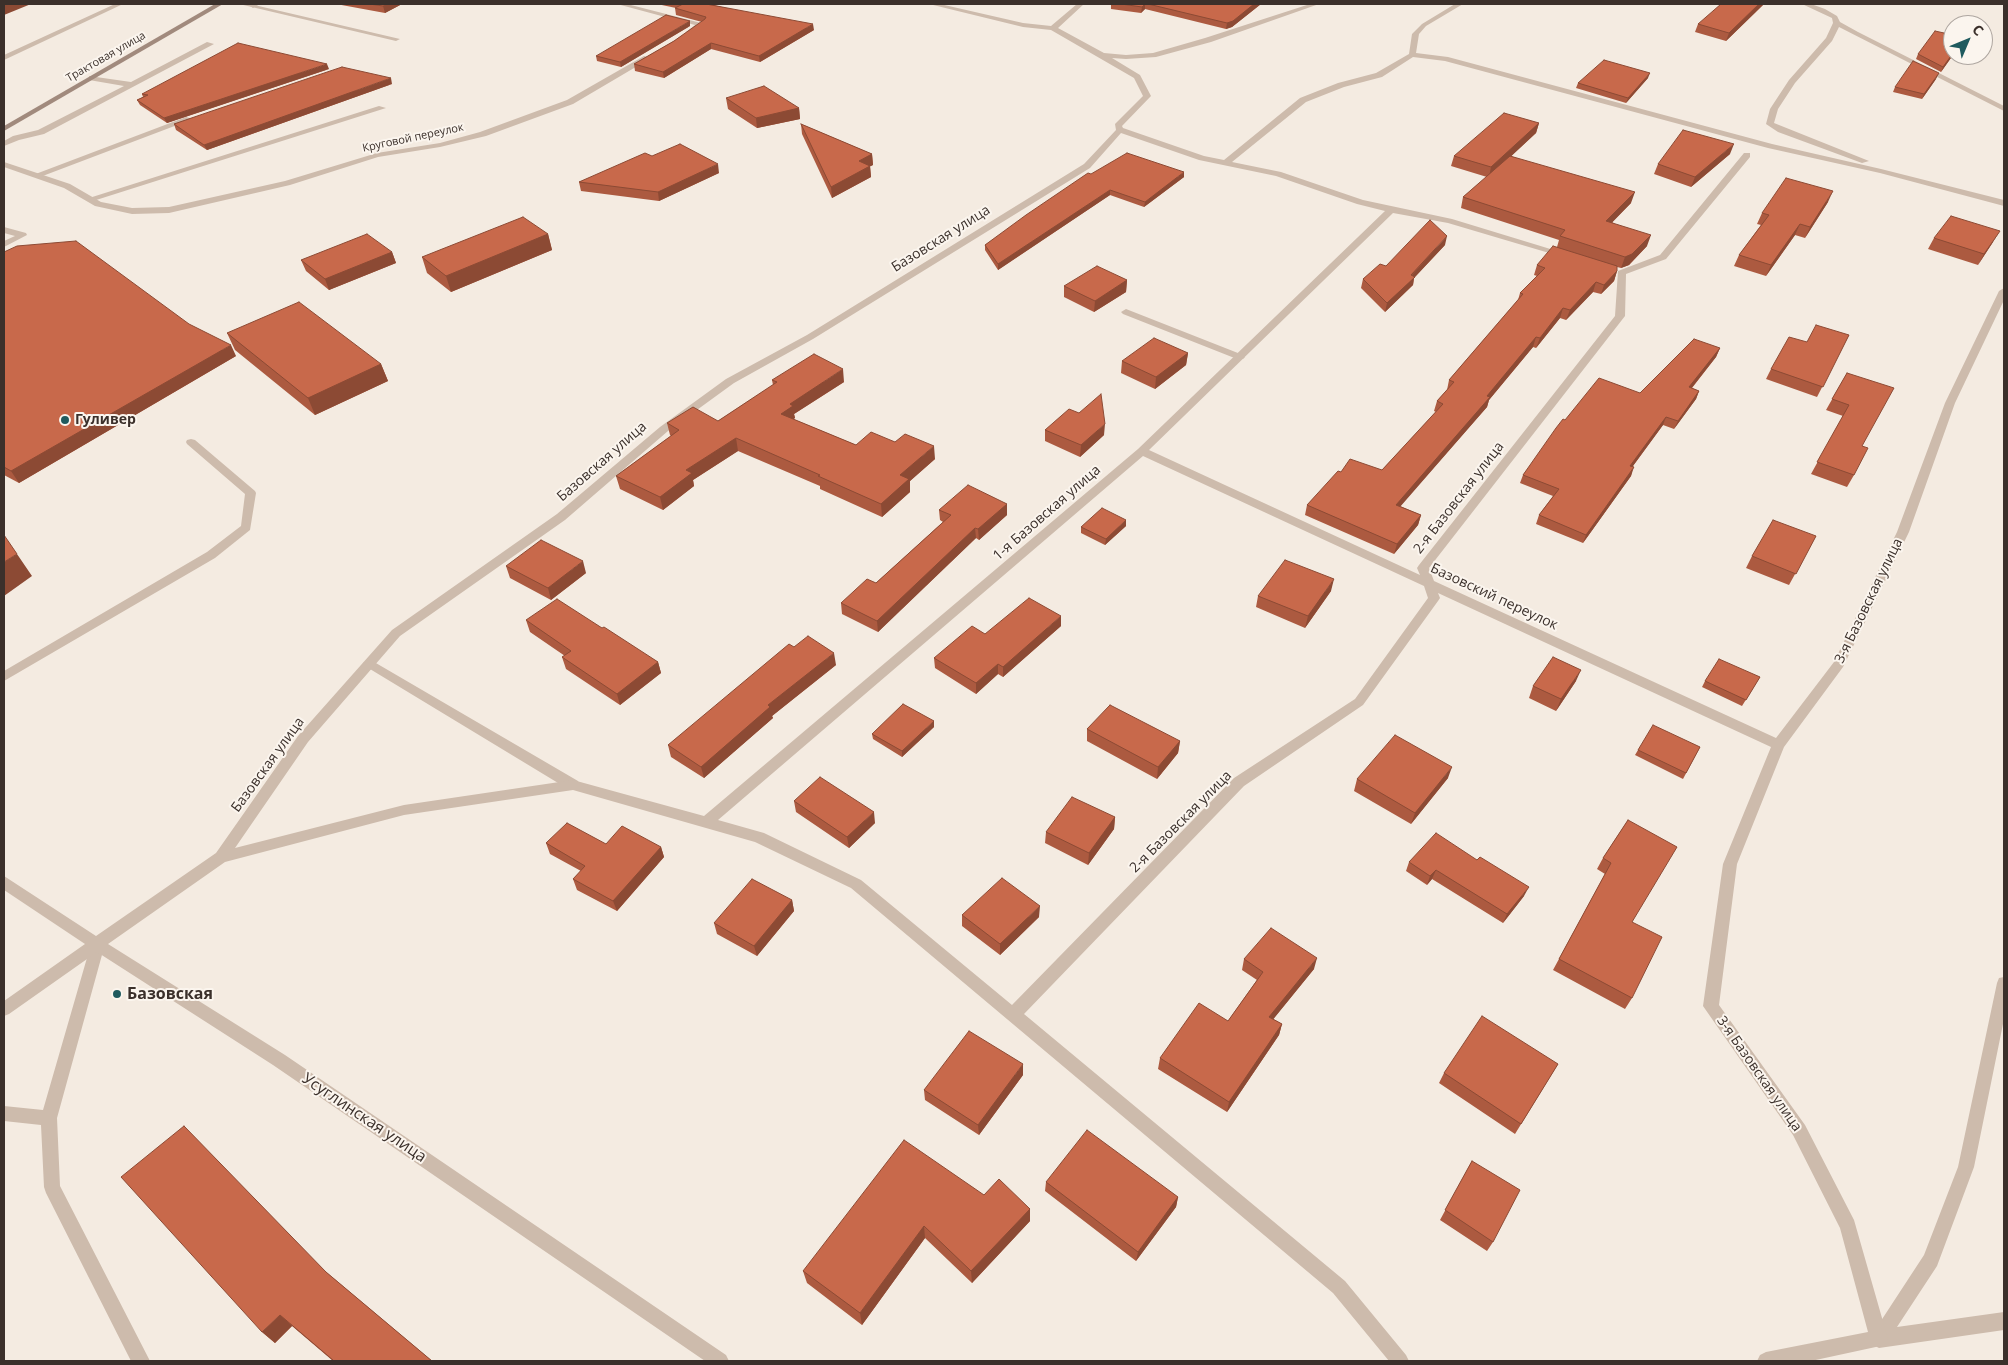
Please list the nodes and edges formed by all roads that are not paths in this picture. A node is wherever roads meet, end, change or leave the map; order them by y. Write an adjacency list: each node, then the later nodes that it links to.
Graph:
1 (120, 4): 19 (street)
2 (220, 4): 20 (main road, Трактовая улица)
3 (242, 4): 10 (street)
4 (620, 4): 14 (street)
5 (932, 4): 12 (street)
6 (1081, 4): 12 (street)
7 (1316, 4): 17 (street)
8 (1460, 4): 18 (street)
9 (1805, 4): 11 (street)
10 (255, 5): 13 (street)
11 (1837, 23): 23 (street); 32 (street)
12 (1053, 28): 17 (street, Базовская улица)
13 (396, 39)
14 (679, 39)
15 (210, 44): 21 (street)
16 (655, 53): 33 (street, Круговой переулок)
17 (1102, 55): 25 (street, Базовская улица)
18 (1412, 55): 29 (street); 32 (street)
19 (4, 58)
20 (92, 78): 21 (street); 26 (main road, Трактовая улица)
21 (133, 85): 27 (street)
22 (382, 108): 33 (street)
23 (2004, 109)
24 (196, 117): 31 (street)
25 (1119, 128): 29 (street); 45 (street, Базовская улица)
26 (4, 129)
27 (4, 144)
28 (1747, 155): 44 (street, 2-я Базовская улица)
29 (1226, 163): 35 (street)
30 (4, 164): 31 (street, Круговой переулок)
31 (36, 175): 33 (street, Круговой переулок)
32 (1898, 176): 34 (street)
33 (90, 199)
34 (2004, 203)
35 (1391, 210): 38 (street); 41 (street, 1-я Базовская улица)
36 (4, 230): 37 (street)
37 (4, 244)
38 (1577, 259)
39 (2004, 291): 47 (street, 3-я Базовская улица)
40 (1126, 312): 41 (street)
41 (1240, 357): 43 (street, 1-я Базовская улица)
42 (191, 442): 46 (street)
43 (1142, 451): 44 (street, Базовский переулок); 49 (street, 1-я Базовская улица)
44 (1429, 583): 47 (street, Базовский переулок); 55 (street, 2-я Базовская улица)
45 (369, 663): 48 (street); 50 (street, Базовская улица)
46 (4, 677)
47 (1778, 745): 59 (street, 3-я Базовская улица)
48 (574, 785): 49 (street); 50 (street)
49 (707, 822): 55 (street)
50 (222, 857): 52 (street, Базовская улица)
51 (6, 884): 52 (street, Усуглинская улица)
52 (98, 944): 54 (street, Базовская улица); 57 (street); 61 (street, Усуглинская улица)
53 (2004, 983): 59 (street)
54 (4, 1009)
55 (1014, 1014): 62 (street)
56 (4, 1114): 57 (street)
57 (49, 1118): 60 (street)
58 (2004, 1321): 59 (street)
59 (1879, 1339): 63 (street)
60 (141, 1361)
61 (720, 1361)
62 (1400, 1361)
63 (1766, 1361)

